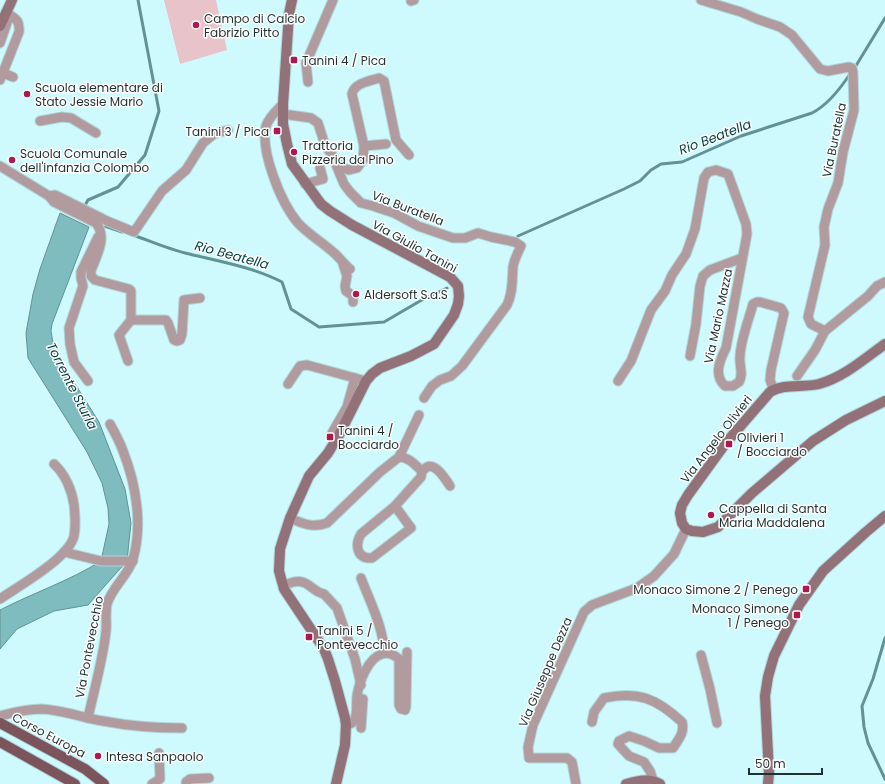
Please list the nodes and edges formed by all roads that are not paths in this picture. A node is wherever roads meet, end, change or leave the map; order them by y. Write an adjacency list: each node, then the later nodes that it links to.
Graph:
1 (12, 0): 5 (main road)
2 (292, 0): 10 (main road, Via Giulio Tanini)
3 (333, 0): 9 (street)
4 (701, 0): 30 (street, Via Buratella)
5 (5, 19): 6 (street); 7 (street)
6 (0, 43)
7 (1, 76): 8 (street)
8 (13, 77)
9 (308, 82)
10 (283, 109): 17 (street, Via Buratella); 20 (main road, Via Giulio Tanini); 23 (street)
11 (40, 121): 13 (street)
12 (228, 130): 21 (street)
13 (96, 133)
14 (386, 144): 15 (street)
15 (364, 146): 16 (street, Via Buratella); 17 (street, Via Buratella)
16 (409, 155)
17 (332, 156): 41 (street, Via Buratella)
18 (320, 168): 20 (street)
19 (2, 170): 21 (street)
20 (305, 184): 37 (main road, Via Giulio Tanini)
21 (99, 224): 29 (street); 36 (street)
22 (742, 258): 32 (street); 38 (street, Via Mario Mazza); 40 (street, Via Mario Mazza)
23 (342, 262): 24 (street); 28 (street)
24 (350, 269)
25 (885, 275): 26 (street)
26 (881, 284): 30 (street)
27 (200, 298): 29 (street)
28 (353, 302)
29 (131, 320): 33 (street)
30 (825, 331): 34 (street)
31 (885, 344): 40 (main road)
32 (690, 356)
33 (128, 361)
34 (797, 376)
35 (355, 378): 37 (street); 39 (street); 45 (street)
36 (88, 380)
37 (366, 381): 52 (main road, Via Giulio Tanini)
38 (618, 381)
39 (288, 384)
40 (774, 390): 53 (main road, Via Angelo Olivieri)
41 (424, 398)
42 (885, 401): 53 (main road)
43 (419, 415): 46 (street)
44 (110, 424): 55 (street, Via Pontevecchio)
45 (332, 433)
46 (399, 456): 48 (street); 52 (street)
47 (54, 464): 54 (street)
48 (422, 471): 49 (street); 50 (street)
49 (450, 486)
50 (395, 506): 50 (street)
51 (885, 516): 82 (main road)
52 (290, 518): 68 (main road, Via Giulio Tanini)
53 (686, 529): 80 (street, Via Giuseppe Dezza)
54 (67, 554): 55 (street); 58 (street)
55 (130, 561): 64 (street, Via Pontevecchio)
56 (361, 578): 60 (street)
57 (290, 583): 62 (street, Via Giulio Tanini)
58 (0, 599)
59 (407, 652): 60 (street)
60 (384, 653): 62 (street, Via Giulio Tanini)
61 (701, 655): 66 (street)
62 (361, 683): 68 (street, Via Giulio Tanini); 70 (street)
63 (0, 716): 64 (street, Via Pontevecchio)
64 (88, 718): 69 (street, Via Pontevecchio)
65 (592, 722): 74 (street)
66 (717, 723)
67 (0, 724): 76 (main road, Corso Europa)
68 (346, 725): 79 (main road, Via Giulio Tanini)
69 (182, 728)
70 (361, 728)
71 (0, 742): 75 (main road)
72 (159, 753): 77 (street)
73 (209, 778): 78 (street)
74 (656, 782): 81 (main road)
75 (75, 784)
76 (104, 784)
77 (152, 784)
78 (186, 784)
79 (336, 784)
80 (576, 784)
81 (626, 784)
82 (768, 784)

